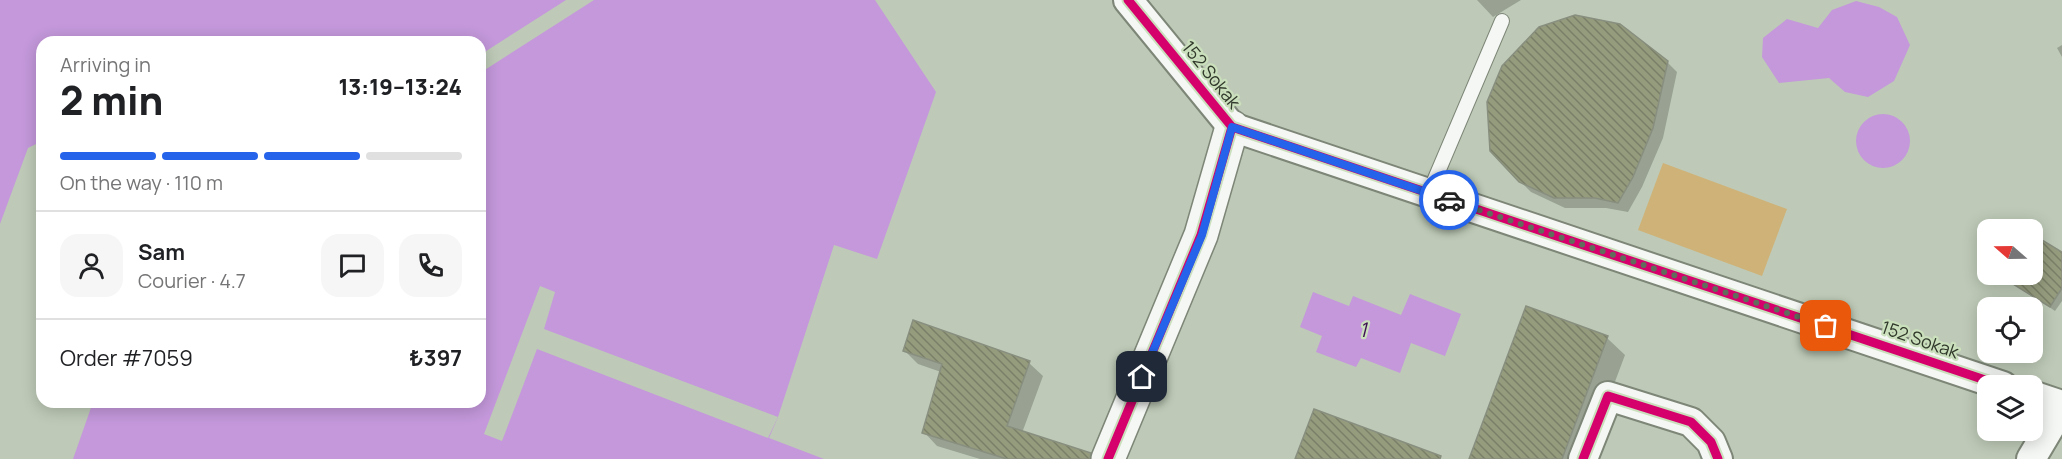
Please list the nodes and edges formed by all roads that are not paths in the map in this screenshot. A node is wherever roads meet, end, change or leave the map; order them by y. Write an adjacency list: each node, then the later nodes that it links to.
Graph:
1 (1128, 0): 3 (street, 152 Sokak)
2 (1502, 21): 4 (lane)
3 (1232, 127): 4 (street, 152 Sokak); 8 (street)
4 (1429, 193): 5 (street, 152 Sokak)
5 (1977, 377)
6 (2043, 399): 7 (street)
7 (2062, 406): 11 (street)
8 (1108, 459)
9 (1583, 459): 10 (street)
10 (1718, 459)
11 (2031, 459)

